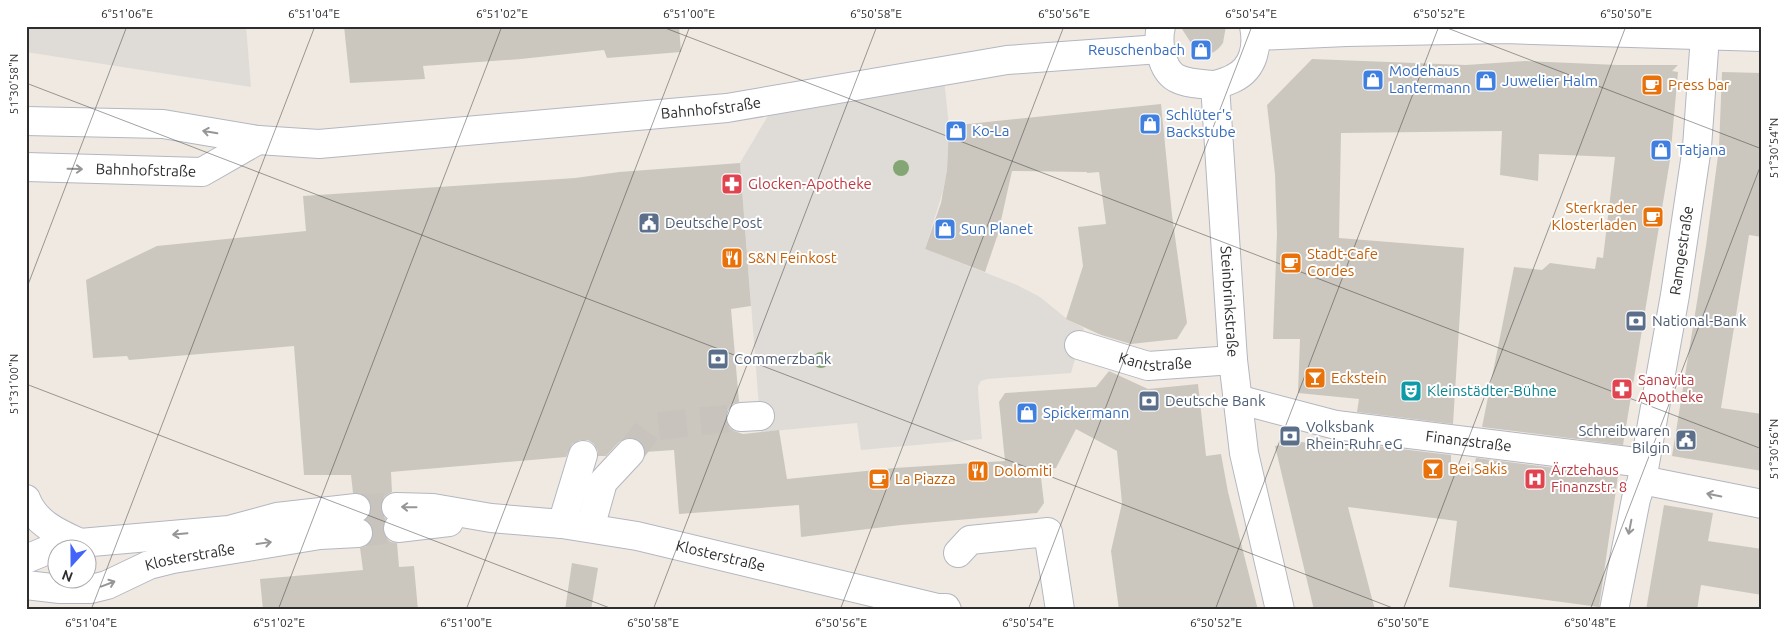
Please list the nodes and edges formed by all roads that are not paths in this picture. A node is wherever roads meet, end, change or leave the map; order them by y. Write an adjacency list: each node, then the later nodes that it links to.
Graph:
1 (1255, 31): 2 (street); 5 (street)
2 (1705, 36): 4 (street); 14 (street, Ramgestraße)
3 (1160, 37): 5 (street); 7 (street, Bahnhofstraße)
4 (1762, 37)
5 (1215, 85): 10 (street, Steinbrinkstraße)
6 (26, 121): 7 (street, Bahnhofstraße, one-way to 6)
7 (258, 140): 8 (street, Bahnhofstraße, one-way to 7)
8 (26, 167)
9 (1079, 345): 10 (street, Kantstraße)
10 (1233, 360): 11 (street, Steinbrinkstraße)
11 (1237, 399): 14 (street, Finanzstraße); 32 (street, Steinbrinkstraße)
12 (630, 453): 19 (street)
13 (583, 455): 18 (street)
14 (1643, 472): 16 (street, Finanzstraße, one-way to 14); 33 (street, Ramgestraße, one-way to 33)
15 (26, 499): 20 (street, Klosterstraße)
16 (1762, 504)
17 (397, 518): 18 (street, Klosterstraße)
18 (562, 524): 19 (street, Klosterstraße)
19 (590, 528): 30 (street, Klosterstraße)
20 (68, 538)
21 (98, 541): 27 (street, Klosterstraße, one-way to 21)
22 (48, 551): 24 (street, Klosterstraße)
23 (958, 553): 31 (street)
24 (26, 559)
25 (26, 584): 26 (street, Klosterstraße, one-way to 26)
26 (48, 587)
27 (98, 587)
28 (53, 588): 29 (street, Klosterstraße, one-way to 29)
29 (95, 588)
30 (947, 610)
31 (1060, 610)
32 (1280, 610)
33 (1614, 610)

